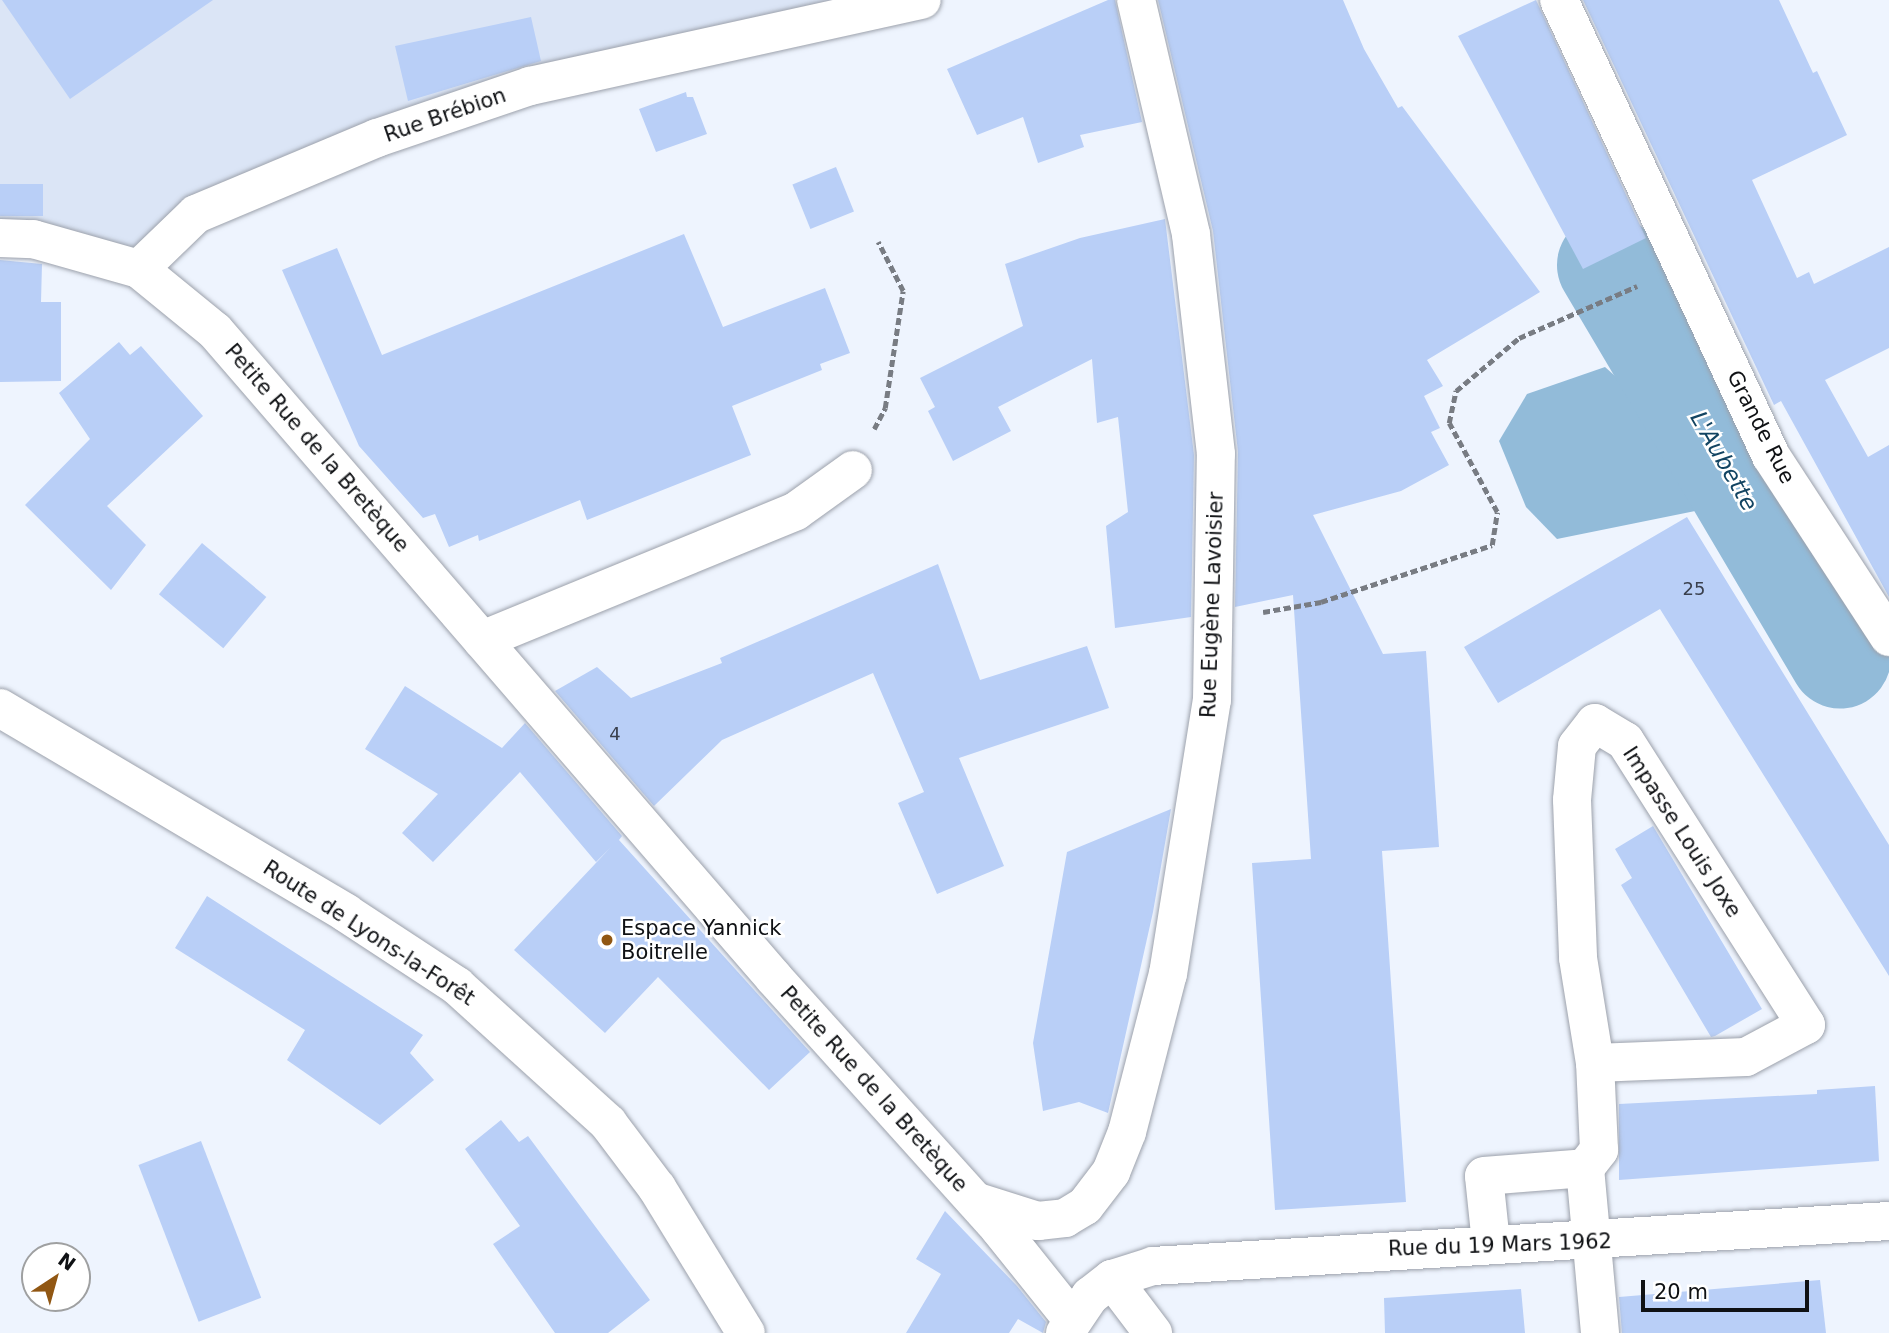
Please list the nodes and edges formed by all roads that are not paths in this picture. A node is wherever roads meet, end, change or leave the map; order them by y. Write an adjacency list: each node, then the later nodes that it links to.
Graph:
1 (922, 0): 5 (street, Rue Brébion)
2 (1136, 0): 12 (street, Rue Eugène Lavoisier)
3 (1559, 0): 7 (street, Grande Rue)
4 (0, 238): 5 (street)
5 (139, 269): 8 (street, Petite Rue de la Bretèque)
6 (853, 470): 8 (street)
7 (1889, 637)
8 (482, 640): 12 (street, Petite Rue de la Bretèque)
9 (0, 708): 18 (street, Route de Lyons-la-Forêt)
10 (1595, 1063): 10 (street, Impasse Louis Joxe); 11 (street, Impasse Louis Joxe)
11 (1585, 1168): 14 (street); 15 (street)
12 (975, 1202): 17 (street, Petite Rue de la Bretèque)
13 (1889, 1221): 14 (street, Rue du 19 Mars 1962)
14 (1594, 1242): 15 (street, Rue du 19 Mars 1962); 20 (street)
15 (1491, 1244): 16 (street, Rue du 19 Mars 1962)
16 (1112, 1279): 17 (street); 19 (street)
17 (1068, 1326)
18 (746, 1333)
19 (1153, 1333)
20 (1600, 1333)

